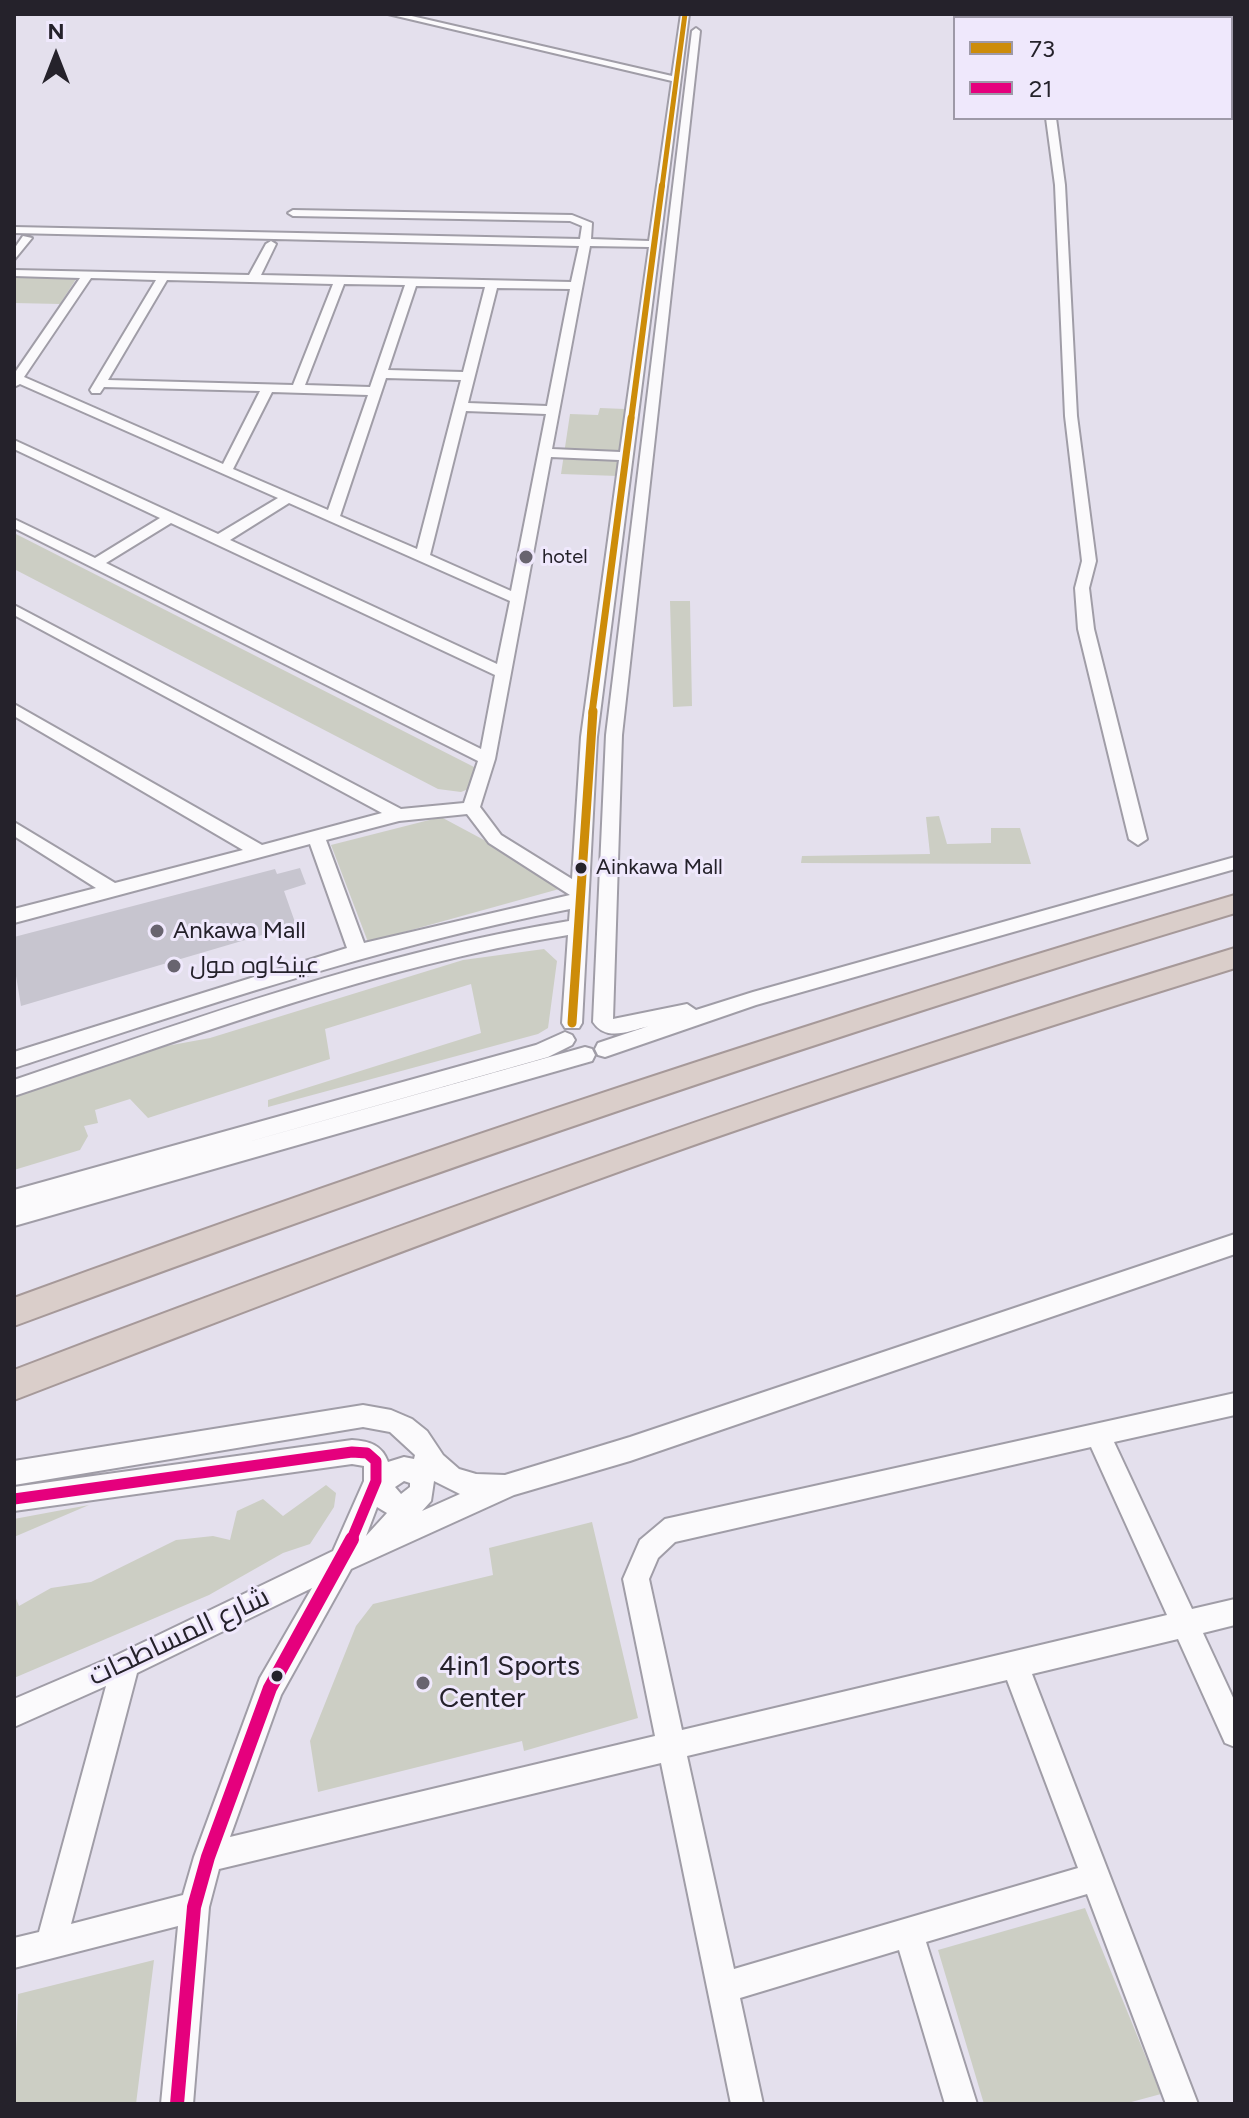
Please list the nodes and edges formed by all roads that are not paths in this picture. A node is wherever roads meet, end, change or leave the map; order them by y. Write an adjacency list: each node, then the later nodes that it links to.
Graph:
1 (392, 14): 5 (street)
2 (685, 14): 4 (street)
3 (698, 14): 69 (street)
4 (679, 53): 5 (street); 6 (street)
5 (624, 65): 6 (street)
6 (675, 79): 13 (street)
7 (1051, 120): 54 (street)
8 (293, 213): 14 (street)
9 (14, 230): 14 (street)
10 (14, 238): 11 (street)
11 (27, 238): 12 (street); 15 (street)
12 (271, 244): 14 (street); 19 (street)
13 (653, 244): 14 (street); 36 (street)
14 (584, 247): 23 (street)
15 (14, 257)
16 (14, 273): 17 (street)
17 (88, 275): 18 (street); 26 (street)
18 (163, 277): 19 (street); 27 (street)
19 (253, 279): 20 (street)
20 (340, 281): 21 (street); 29 (street)
21 (412, 282): 22 (street); 24 (street)
22 (492, 284): 23 (street); 25 (street)
23 (576, 286): 33 (street)
24 (381, 374): 25 (street); 30 (street)
25 (468, 376): 31 (street)
26 (16, 380): 32 (street)
27 (100, 383): 28 (street); 32 (street)
28 (268, 387): 29 (street); 37 (street)
29 (298, 388): 30 (street)
30 (375, 391): 40 (street)
31 (460, 407): 33 (street); 43 (street)
32 (85, 408): 37 (street)
33 (553, 410): 35 (street)
34 (14, 444): 39 (street)
35 (545, 453): 36 (street); 45 (street)
36 (626, 456): 58 (street)
37 (226, 470): 38 (street)
38 (288, 498): 40 (street); 42 (street)
39 (171, 517): 42 (street); 44 (street)
40 (333, 517): 43 (street)
41 (14, 523): 44 (street)
42 (219, 540): 47 (street)
43 (422, 557): 45 (street)
44 (95, 564): 49 (street)
45 (518, 599): 47 (street)
46 (14, 610): 51 (street)
47 (503, 673): 49 (street)
48 (14, 709): 55 (street)
49 (487, 759): 50 (street)
50 (471, 808): 51 (street); 58 (street)
51 (399, 815): 53 (street)
52 (15, 829): 57 (street)
53 (316, 837): 55 (street); 64 (street)
54 (1138, 839)
55 (261, 852): 57 (street)
56 (1235, 863): 68 (street)
57 (113, 890): 61 (street)
58 (582, 897): 60 (street); 62 (street)
59 (1235, 904): 77 (highway)
60 (516, 911): 63 (street); 64 (street)
61 (14, 916)
62 (579, 926): 63 (street); 70 (street)
63 (522, 933): 73 (street)
64 (357, 949): 72 (street)
65 (1235, 958): 67 (highway)
66 (1235, 971): 67 (highway)
67 (1172, 977): 78 (highway)
68 (753, 999): 69 (street); 71 (street)
69 (606, 1025): 70 (street); 71 (street)
70 (568, 1032): 71 (street); 74 (street)
71 (595, 1052): 75 (street)
72 (14, 1060)
73 (14, 1088)
74 (14, 1199)
75 (14, 1217)
76 (1235, 1244): 85 (street)
77 (14, 1312)
78 (14, 1385)
79 (1235, 1404): 80 (street)
80 (1097, 1433): 92 (street); 97 (street)
81 (428, 1452): 82 (street); 84 (street); 85 (street)
82 (14, 1473)
83 (382, 1475): 84 (street); 86 (street); 87 (street); 90 (street)
84 (422, 1478): 87 (street)
85 (512, 1484): 88 (street, شارع المساطحات)
86 (14, 1499)
87 (409, 1505): 88 (street); 89 (street)
88 (457, 1510): 89 (street, شارع المساطحات)
89 (378, 1543): 90 (street, شارع المساطحات)
90 (343, 1559): 93 (street, شارع المساطحات); 98 (street)
91 (1235, 1612): 92 (street)
92 (1184, 1624): 94 (street); 96 (street)
93 (126, 1664): 95 (street, شارع المساطحات); 102 (street)
94 (1015, 1665): 97 (street); 99 (street)
95 (14, 1713)
96 (1235, 1733)
97 (670, 1747): 98 (street); 104 (street)
98 (208, 1857): 100 (street)
99 (1096, 1877): 101 (street); 108 (street)
100 (194, 1907): 102 (street); 105 (street)
101 (909, 1934): 104 (street); 107 (street)
102 (50, 1945): 103 (street)
103 (14, 1953)
104 (722, 1988): 106 (street)
105 (177, 2104)
106 (747, 2104)
107 (961, 2104)
108 (1182, 2104)

